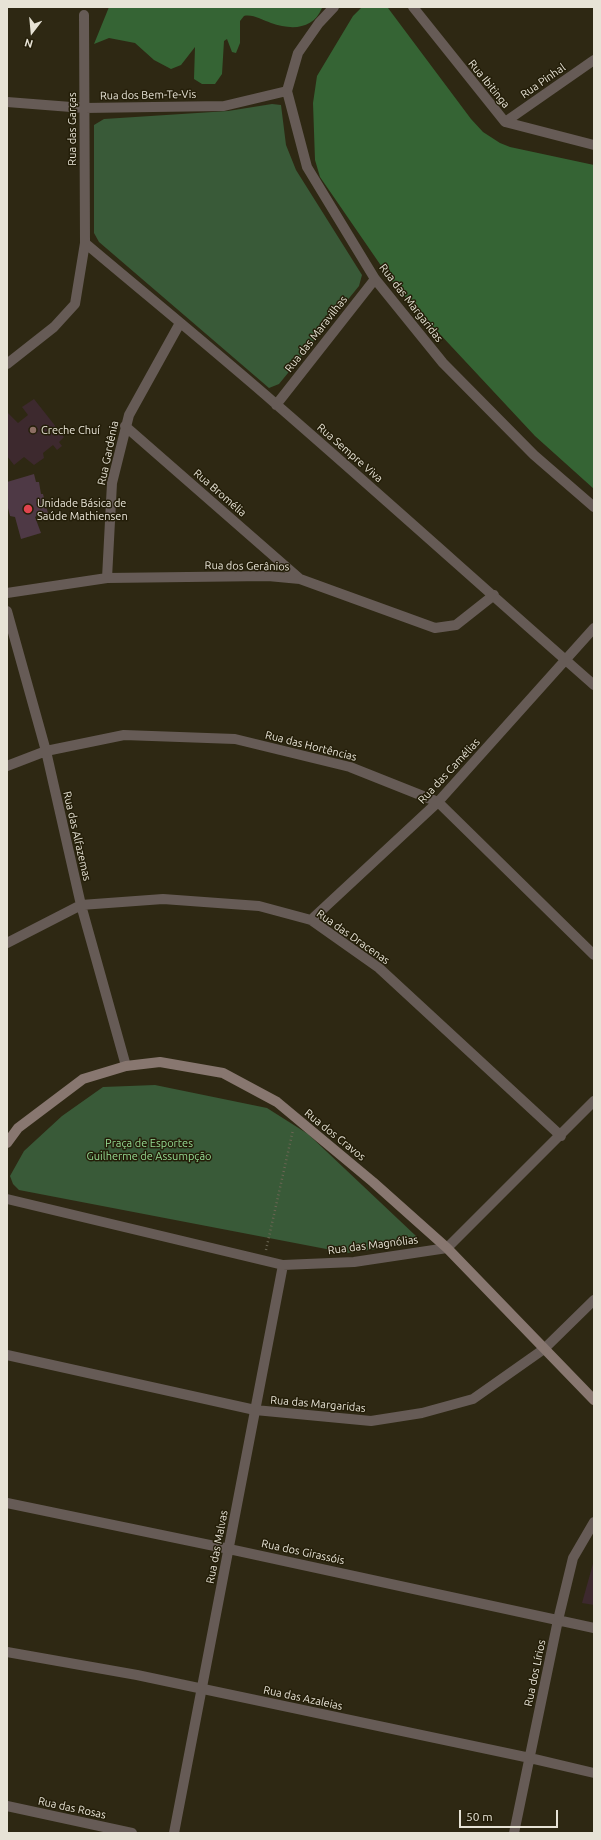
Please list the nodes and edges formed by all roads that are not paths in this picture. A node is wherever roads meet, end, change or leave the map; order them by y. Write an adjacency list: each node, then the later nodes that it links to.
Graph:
1 (334, 7): 5 (street)
2 (413, 7): 8 (street, Rua Ibitinga)
3 (84, 15): 7 (street, Rua das Garças)
4 (594, 60): 8 (street, Rua Pinhal)
5 (287, 91): 7 (street, Rua dos Bem-Te-Vis); 11 (street, Rua das Margaridas)
6 (7, 102): 7 (street, Rua dos Bem-Te-Vis)
7 (84, 108): 10 (street, Rua das Garças)
8 (505, 122): 9 (street, Rua Ibitinga)
9 (594, 145)
10 (85, 243): 12 (street, Rua Sempre Viva); 13 (street, Rua das Garças)
11 (375, 279): 14 (street, Rua das Maravilhas); 16 (street, Rua das Margaridas)
12 (180, 324): 14 (street, Rua Sempre Viva); 15 (street, Rua Gardênia)
13 (7, 364)
14 (276, 405): 20 (street, Rua Sempre Viva)
15 (125, 426): 17 (street, Rua Gardênia); 18 (street, Rua Bromélia)
16 (594, 507)
17 (108, 578): 18 (street, Rua dos Gerânios); 19 (street, Rua dos Gerânios)
18 (300, 579): 20 (street, Rua dos Gerânios)
19 (7, 593)
20 (494, 595): 23 (street, Rua Sempre Viva)
21 (7, 612): 25 (street, Rua das Alfazemas)
22 (594, 628): 23 (street, Rua das Camélias)
23 (566, 660): 24 (street, Rua Sempre Viva); 27 (street, Rua das Camélias)
24 (594, 685)
25 (46, 751): 26 (street, Rua das Hortências); 27 (street, Rua das Hortências); 28 (street, Rua das Alfazemas)
26 (7, 766)
27 (438, 802): 29 (street, Rua das Camélias); 31 (street, Rua das Hortências)
28 (81, 905): 29 (street, Rua das Dracenas); 30 (street, Rua das Dracenas); 32 (street, Rua das Alfazemas)
29 (311, 920): 34 (street, Rua das Dracenas)
30 (7, 943)
31 (594, 955)
32 (126, 1066): 35 (street, Rua dos Cravos); 37 (street, Rua dos Cravos)
33 (594, 1101): 34 (street)
34 (561, 1136): 37 (street)
35 (7, 1143)
36 (7, 1199): 38 (street, Rua das Magnólias)
37 (447, 1248): 38 (street, Rua das Magnólias); 40 (street, Rua dos Cravos)
38 (283, 1265): 43 (street, Rua das Malvas)
39 (594, 1300): 40 (street, Rua das Margaridas)
40 (544, 1349): 42 (street, Rua dos Cravos); 43 (street, Rua das Margaridas)
41 (7, 1355): 43 (street, Rua das Margaridas)
42 (594, 1400)
43 (255, 1410): 46 (street, Rua das Malvas)
44 (7, 1504): 46 (street, Rua dos Girassóis)
45 (594, 1522): 47 (street, Rua dos Lírios)
46 (229, 1548): 47 (street, Rua dos Girassóis); 50 (street, Rua das Malvas)
47 (558, 1620): 48 (street, Rua dos Girassóis); 51 (street, Rua dos Lírios)
48 (594, 1628)
49 (7, 1652): 50 (street, Rua das Azaleias)
50 (201, 1690): 51 (street, Rua das Azaleias); 55 (street, Rua das Malvas)
51 (530, 1758): 52 (street, Rua das Azaleias); 56 (street, Rua dos Lírios)
52 (594, 1773)
53 (7, 1806): 54 (street, Rua das Rosas)
54 (132, 1833)
55 (174, 1833)
56 (514, 1833)

